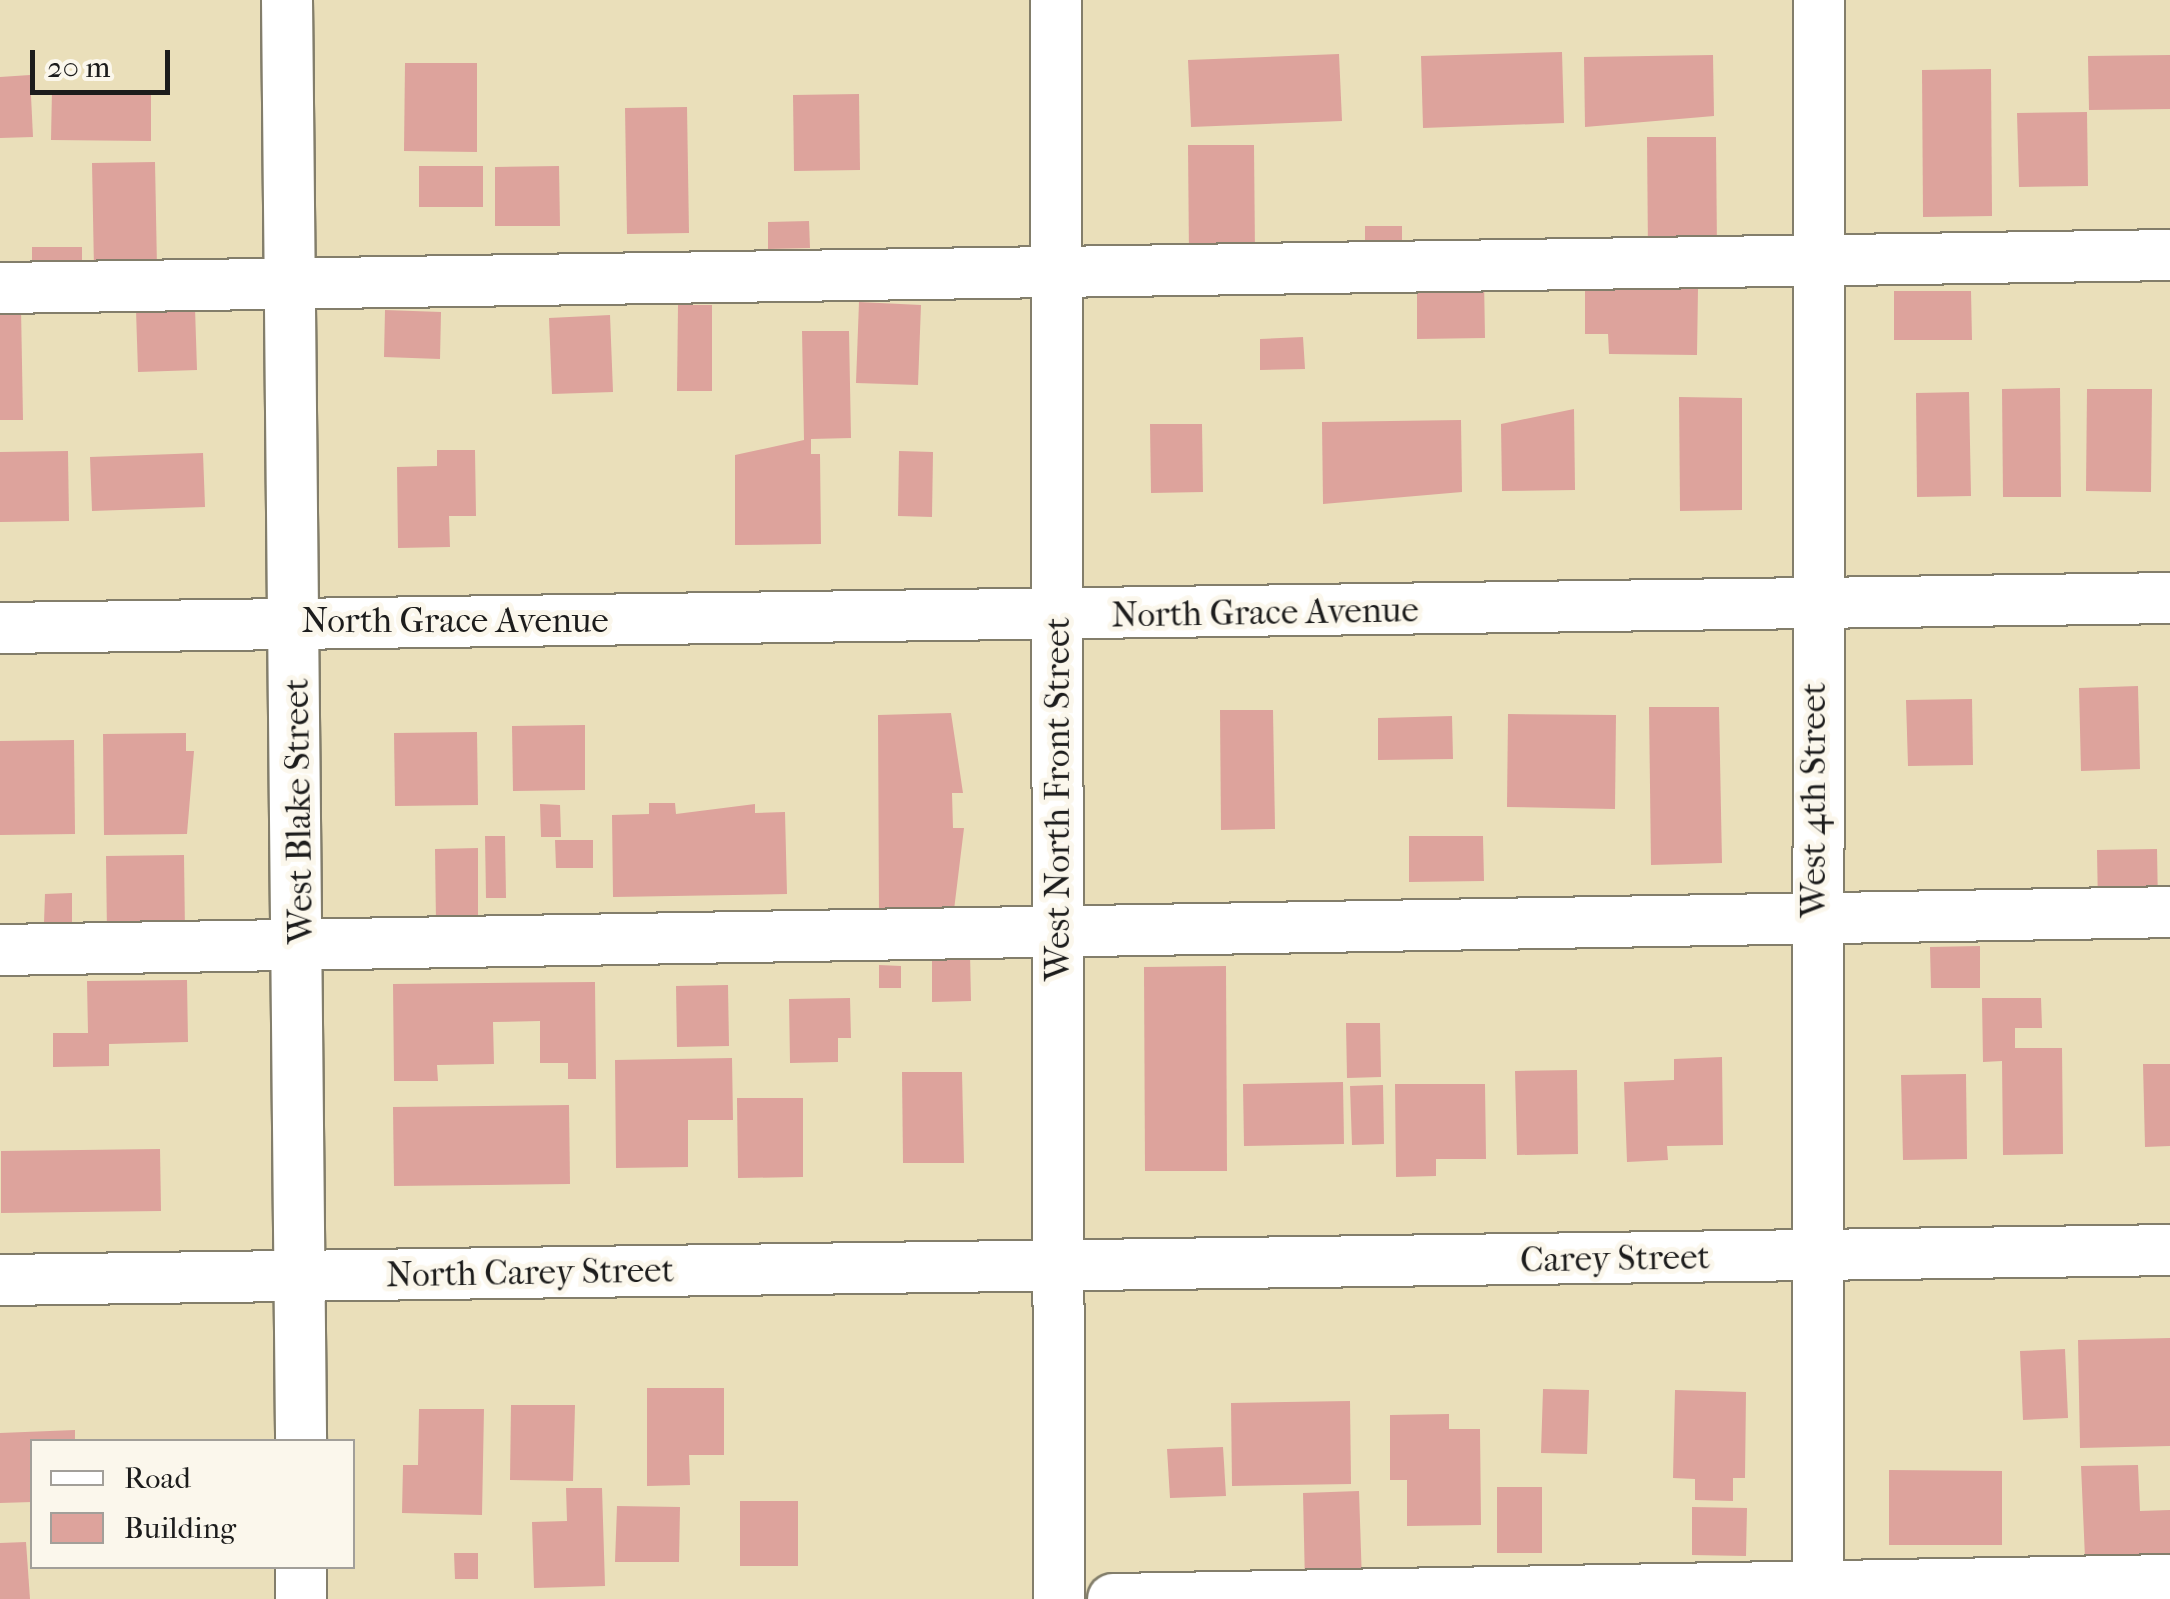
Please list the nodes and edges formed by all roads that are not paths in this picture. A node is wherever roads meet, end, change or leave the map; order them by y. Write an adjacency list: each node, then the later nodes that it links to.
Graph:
1 (287, 0): 7 (street, West Blake Street)
2 (1056, 0): 6 (street, West North Front Street)
3 (1819, 0): 5 (street, West 4th Street)
4 (2170, 255): 5 (street)
5 (1817, 259): 6 (street); 10 (street, West 4th Street)
6 (1057, 268): 7 (street); 11 (street, West North Front Street)
7 (292, 282): 8 (street); 12 (street, West Blake Street)
8 (0, 288)
9 (2170, 598): 10 (street, North Grace Avenue)
10 (1815, 606): 11 (street, North Grace Avenue); 15 (street, West 4th Street)
11 (1058, 616): 12 (street, North Grace Avenue); 16 (street, West North Front Street)
12 (294, 622): 13 (street, North Grace Avenue); 17 (street, West Blake Street)
13 (0, 628)
14 (2170, 912): 15 (street)
15 (1814, 918): 16 (street); 20 (street, West 4th Street)
16 (1058, 929): 17 (street); 21 (street, West North Front Street)
17 (303, 941): 18 (street); 22 (street, West Blake Street)
18 (0, 950)
19 (2170, 1250): 20 (street, Carey Street)
20 (1816, 1256): 21 (street, Carey Street); 27 (street, West 4th Street)
21 (1059, 1267): 22 (street, North Carey Street); 29 (street, West North Front Street)
22 (302, 1276): 23 (street, North Carey Street); 24 (street, West Blake Street)
23 (0, 1280)
24 (301, 1439)
25 (301, 1569): 28 (street)
26 (2170, 1580): 27 (street)
27 (1818, 1593): 30 (street)
28 (301, 1599)
29 (1060, 1599)
30 (1114, 1599)

